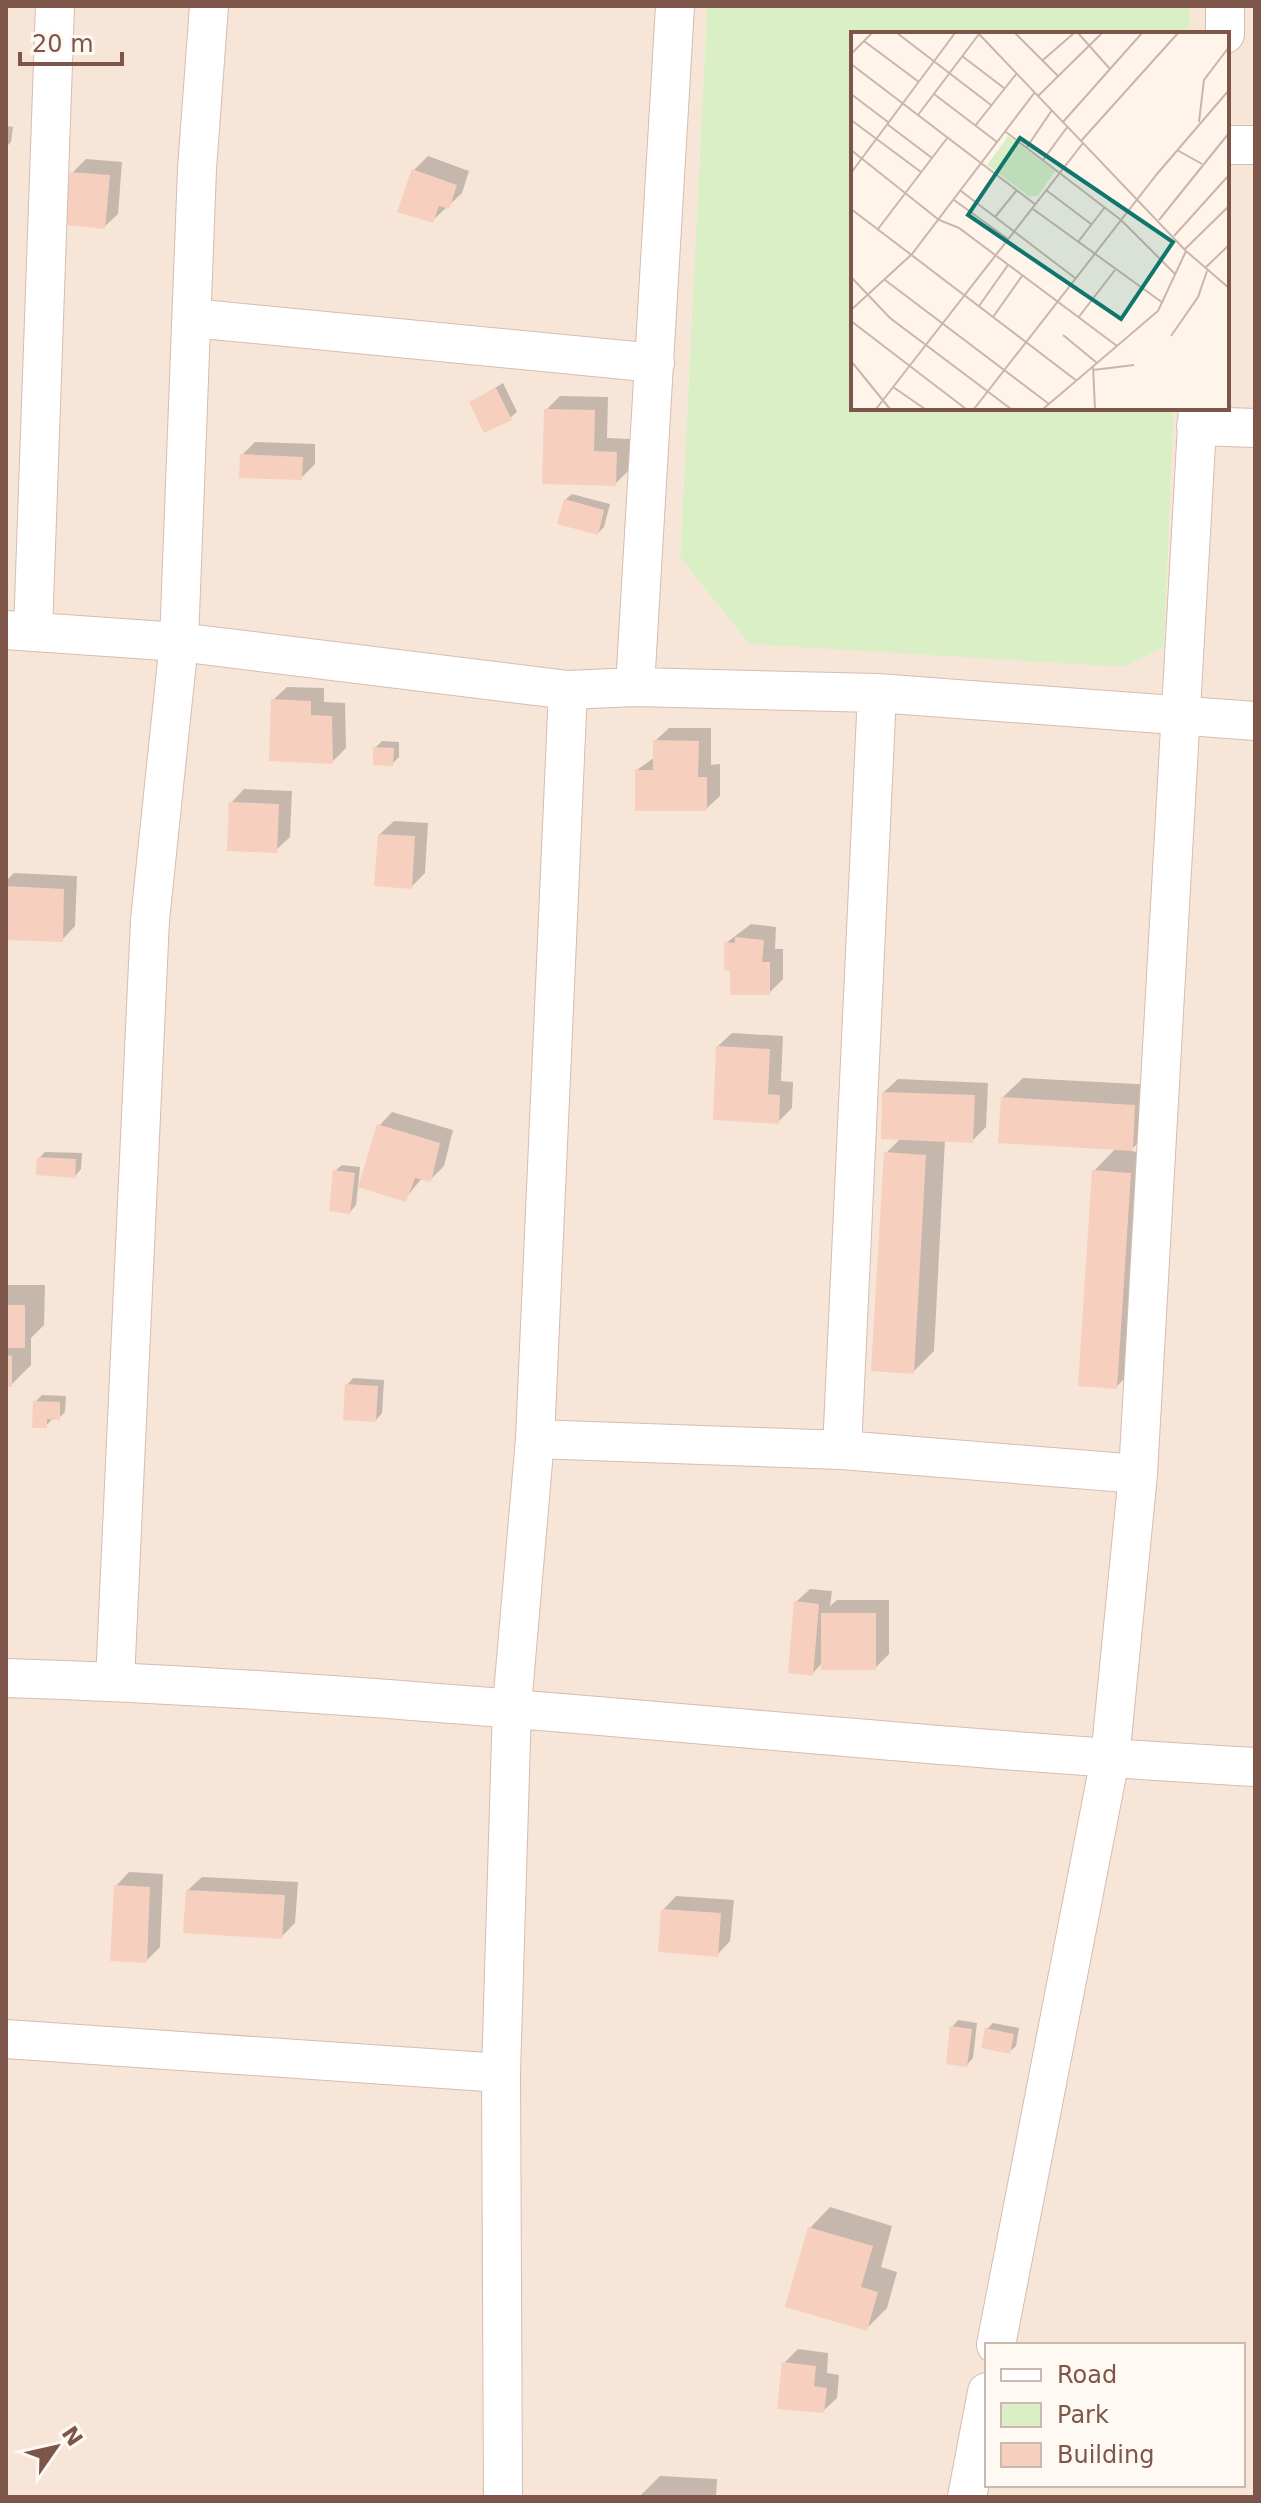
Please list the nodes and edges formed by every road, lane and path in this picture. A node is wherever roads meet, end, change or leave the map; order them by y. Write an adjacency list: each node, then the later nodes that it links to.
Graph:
1 (55, 6): 12 (street)
2 (209, 6): 8 (street)
3 (675, 6): 9 (street)
4 (1225, 6): 5 (street)
5 (1225, 32)
6 (1229, 145): 7 (street)
7 (1255, 145)
8 (192, 318): 9 (street); 13 (street)
9 (655, 363): 14 (street)
10 (1197, 417): 11 (street); 17 (street)
11 (1255, 428)
12 (19, 631): 13 (street)
13 (179, 642): 15 (street); 23 (street)
14 (635, 687): 15 (street); 16 (street)
15 (568, 690): 19 (street)
16 (877, 693): 17 (street); 20 (street)
17 (1181, 717): 18 (street); 21 (street)
18 (1255, 721)
19 (535, 1439): 20 (street); 24 (street)
20 (842, 1450): 21 (street)
21 (1138, 1474): 25 (street)
22 (6, 1678): 23 (street)
23 (115, 1681): 24 (street)
24 (512, 1706): 25 (street); 28 (street)
25 (1110, 1759): 26 (street); 29 (street)
26 (1255, 1767)
27 (6, 2039): 28 (street)
28 (501, 2073): 31 (street)
29 (996, 2343)
30 (985, 2402): 32 (street)
31 (503, 2497)
32 (967, 2497)

